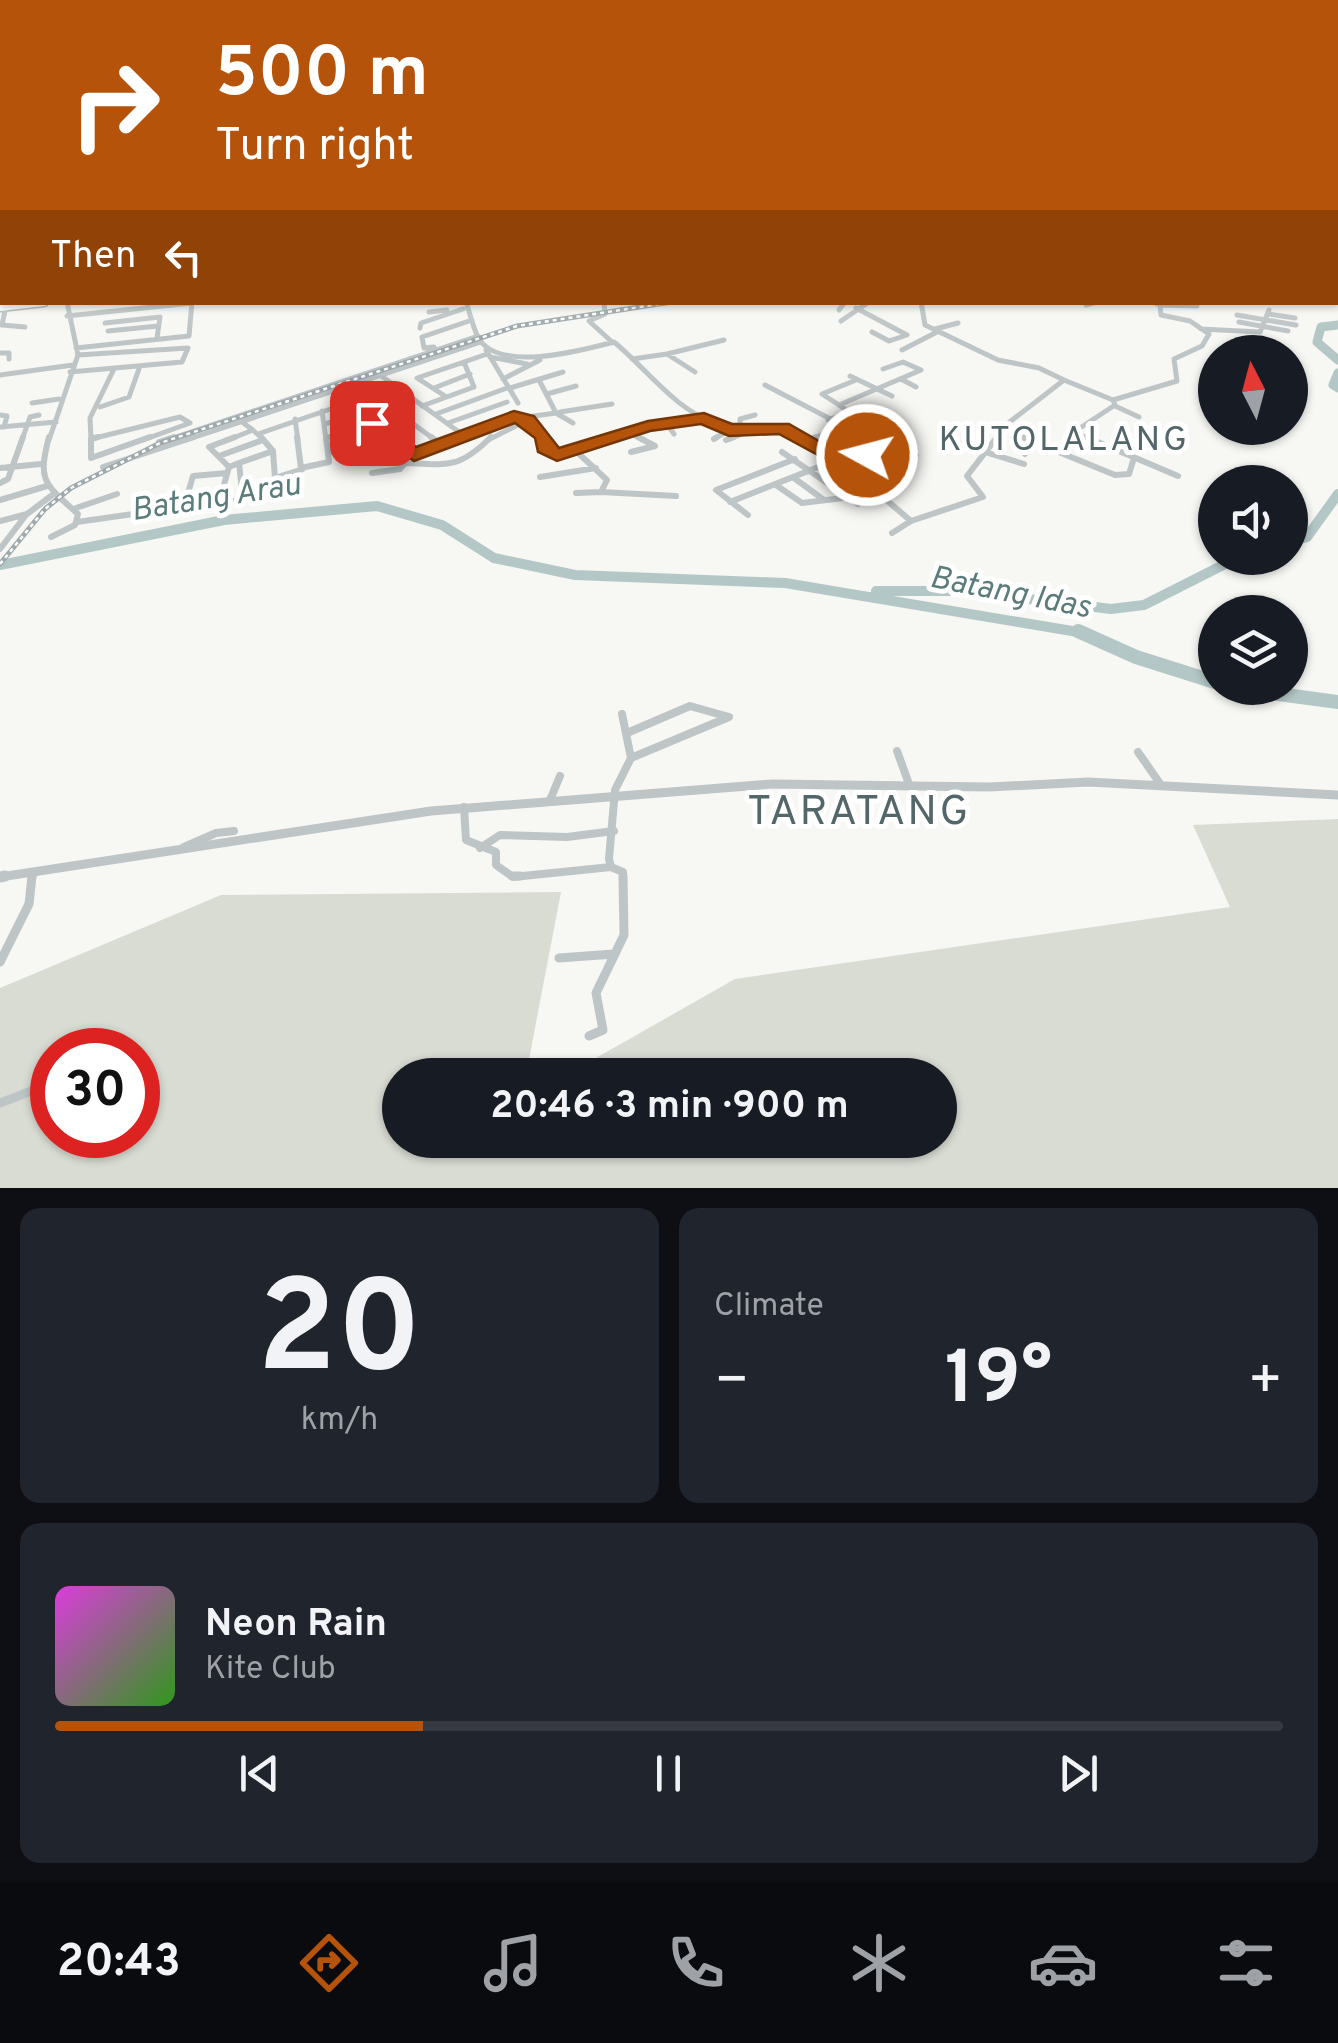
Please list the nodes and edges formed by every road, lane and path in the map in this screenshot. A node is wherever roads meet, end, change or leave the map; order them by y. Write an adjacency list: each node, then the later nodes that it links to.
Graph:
1 (68, 305): 18 (street)
2 (147, 305): 11 (street); 17 (street)
3 (171, 305): 11 (street)
4 (192, 305): 36 (street)
5 (427, 305): 20 (street)
6 (605, 305): 39 (street)
7 (843, 305): 16 (street)
8 (862, 305): 15 (street)
9 (922, 305): 32 (street)
10 (2, 306): 29 (street)
11 (161, 306): 19 (street)
12 (465, 306): 20 (street); 23 (street)
13 (1160, 306): 14 (street); 31 (street)
14 (1197, 306)
15 (856, 308): 24 (street); 35 (street)
16 (839, 310)
17 (101, 312): 18 (street); 26 (street)
18 (66, 316): 45 (street)
19 (160, 316): 26 (street); 28 (street)
20 (429, 316): 30 (street)
21 (1238, 318): 22 (street)
22 (1266, 318): 25 (street); 31 (street); 33 (street)
23 (472, 320): 41 (street); 41 (street)
24 (841, 321)
25 (1295, 322)
26 (105, 323): 34 (street)
27 (958, 323): 32 (street)
28 (158, 326): 34 (street); 37 (street)
29 (25, 327)
30 (420, 328)
31 (1200, 330): 86 (street)
32 (935, 331): 43 (street); 67 (street)
33 (1288, 331)
34 (108, 332): 40 (street)
35 (872, 332)
36 (190, 336): 37 (street); 42 (street)
37 (157, 338): 40 (street)
38 (724, 340): 47 (street)
39 (611, 341): 48 (street); 50 (street)
40 (114, 343): 45 (street); 46 (street)
41 (483, 345): 48 (street); 51 (street); 52 (street); 56 (street); 65 (street); 104 (street)
42 (188, 348): 46 (street); 53 (street)
43 (902, 350)
44 (0, 352): 49 (street)
45 (77, 352): 46 (street); 54 (street)
46 (114, 353)
47 (666, 354): 50 (street); 59 (street)
48 (551, 358): 52 (street)
49 (9, 359)
50 (632, 359): 100 (street)
51 (464, 362): 60 (street); 63 (street)
52 (527, 364): 65 (street)
53 (140, 366): 55 (street); 91 (street)
54 (72, 368): 55 (street); 61 (street); 81 (street)
55 (114, 368): 91 (street)
56 (403, 368): 62 (street); 63 (street)
57 (883, 368): 64 (street)
58 (564, 372): 66 (street)
59 (695, 372)
60 (470, 374): 72 (street); 73 (street)
61 (0, 375)
62 (380, 375): 68 (street); 88 (street)
63 (417, 378): 72 (street)
64 (900, 379): 71 (street); 75 (street)
65 (502, 380): 74 (street)
66 (539, 380): 74 (street); 77 (street)
67 (1064, 380): 86 (street); 114 (street)
68 (357, 382): 76 (street); 104 (street)
69 (765, 385): 103 (street)
70 (576, 386): 77 (street)
71 (916, 386)
72 (433, 388): 80 (street)
73 (471, 388): 74 (street); 80 (street)
74 (506, 389): 85 (street); 95 (street)
75 (875, 389): 78 (street); 79 (street); 90 (street)
76 (374, 394): 87 (street); 92 (street)
77 (547, 394): 93 (street)
78 (858, 396): 82 (street); 90 (street)
79 (892, 396)
80 (446, 397): 88 (street)
81 (59, 398): 84 (street); 105 (street)
82 (866, 400)
83 (507, 402): 107 (street)
84 (32, 403)
85 (518, 403)
86 (1114, 403): 99 (street); 147 (street)
87 (386, 404): 88 (street); 94 (street); 109 (street)
88 (419, 404): 95 (street)
89 (612, 404): 93 (street)
90 (839, 404): 103 (street)
91 (99, 408): 124 (street)
92 (322, 411): 101 (street); 109 (street)
93 (557, 413): 102 (street); 108 (street)
94 (400, 414): 106 (street); 131 (street)
95 (435, 414): 107 (street)
96 (0, 415): 112 (street)
97 (756, 415): 116 (street)
98 (39, 416): 111 (street)
99 (1139, 417)
100 (704, 418): 110 (street); 115 (street)
101 (295, 419): 117 (street); 155 (street)
102 (528, 420): 121 (street); 136 (street); 149 (street)
103 (828, 420): 113 (street)
104 (241, 421): 117 (street)
105 (56, 422): 111 (street); 150 (street)
106 (372, 423): 118 (street); 123 (street)
107 (447, 423): 121 (street)
108 (573, 423)
109 (324, 424): 123 (street)
110 (667, 424): 119 (street); 120 (street)
111 (25, 425): 112 (street); 152 (street)
112 (2, 427)
113 (841, 427): 122 (street); 128 (street)
114 (1003, 428): 130 (street); 133 (street)
115 (729, 430): 116 (street); 126 (street)
116 (738, 430): 127 (street); 128 (street)
117 (255, 432): 125 (street); 143 (street)
118 (385, 433): 135 (street); 141 (street)
119 (631, 434): 136 (street); 137 (street)
120 (674, 434)
121 (466, 437): 131 (street)
122 (865, 437): 132 (street); 139 (street)
123 (326, 438): 135 (street)
124 (90, 439): 124 (street)
125 (264, 439): 134 (street); 143 (street)
126 (714, 440)
127 (726, 440)
128 (807, 440): 139 (street)
129 (941, 440): 133 (street)
130 (1038, 440): 140 (street); 147 (street)
131 (444, 446): 141 (street)
132 (886, 448): 144 (street); 146 (street)
133 (986, 450): 151 (street); 184 (street)
134 (272, 451): 148 (street); 155 (street)
135 (328, 452): 155 (street)
136 (576, 452): 154 (street)
137 (631, 452)
138 (782, 452): 145 (street)
139 (826, 452): 146 (street)
140 (1024, 454)
141 (414, 455): 149 (street)
142 (916, 455): 144 (street)
143 (219, 456): 156 (street)
144 (907, 458): 159 (street)
145 (794, 459): 157 (street); 176 (street)
146 (840, 461): 157 (street); 159 (street)
147 (1133, 461): 160 (street)
148 (238, 463): 156 (street); 163 (street)
149 (405, 463): 158 (street)
150 (41, 464): 152 (street); 167 (street)
151 (1024, 464)
152 (10, 466): 153 (street); 165 (street)
153 (0, 468)
154 (597, 468): 161 (street); 169 (street)
155 (303, 469)
156 (228, 470): 164 (street); 178 (street)
157 (812, 470): 162 (street); 173 (street)
158 (372, 472)
159 (862, 476): 184 (street)
160 (1178, 476)
161 (540, 477)
162 (793, 477): 166 (street); 175 (street)
163 (240, 480): 164 (street); 178 (street)
164 (224, 482): 178 (street)
165 (0, 483)
166 (774, 484): 175 (street); 176 (street)
167 (48, 486): 170 (street); 174 (street)
168 (576, 492): 169 (street)
169 (601, 492): 172 (street)
170 (55, 493): 179 (street); 181 (street)
171 (118, 494): 179 (street)
172 (676, 496)
173 (851, 497): 175 (street); 177 (street)
174 (0, 500)
175 (825, 501)
176 (730, 502): 182 (street)
177 (858, 504)
178 (218, 506)
179 (76, 508): 185 (street)
180 (162, 510): 185 (street)
181 (27, 514): 183 (street); 188 (street)
182 (748, 516)
183 (0, 521)
184 (912, 521): 186 (street)
185 (77, 522): 187 (street)
186 (892, 533)
187 (51, 537)
188 (0, 548)
189 (622, 714): 190 (street)
190 (627, 733): 193 (street); 193 (street)
191 (897, 751): 195 (street)
192 (1138, 752): 196 (street)
193 (631, 758): 198 (street)
194 (560, 776): 199 (street)
195 (910, 784): 196 (street); 198 (street)
196 (1162, 785): 197 (street)
197 (1338, 795)
198 (609, 796): 199 (street); 202 (street)
199 (550, 800): 200 (street)
200 (464, 807): 203 (street); 204 (street)
201 (234, 831): 204 (street)
202 (614, 831): 203 (street); 205 (street)
203 (480, 848): 205 (street)
204 (179, 850): 206 (street)
205 (610, 867): 210 (street)
206 (33, 872): 207 (street); 208 (street)
207 (0, 877)
208 (12, 938): 209 (street); 212 (street)
209 (0, 940)
210 (614, 954): 211 (street); 213 (street)
211 (559, 958)
212 (0, 962)
213 (588, 1036)
214 (30, 1091): 215 (street)
215 (0, 1102)

